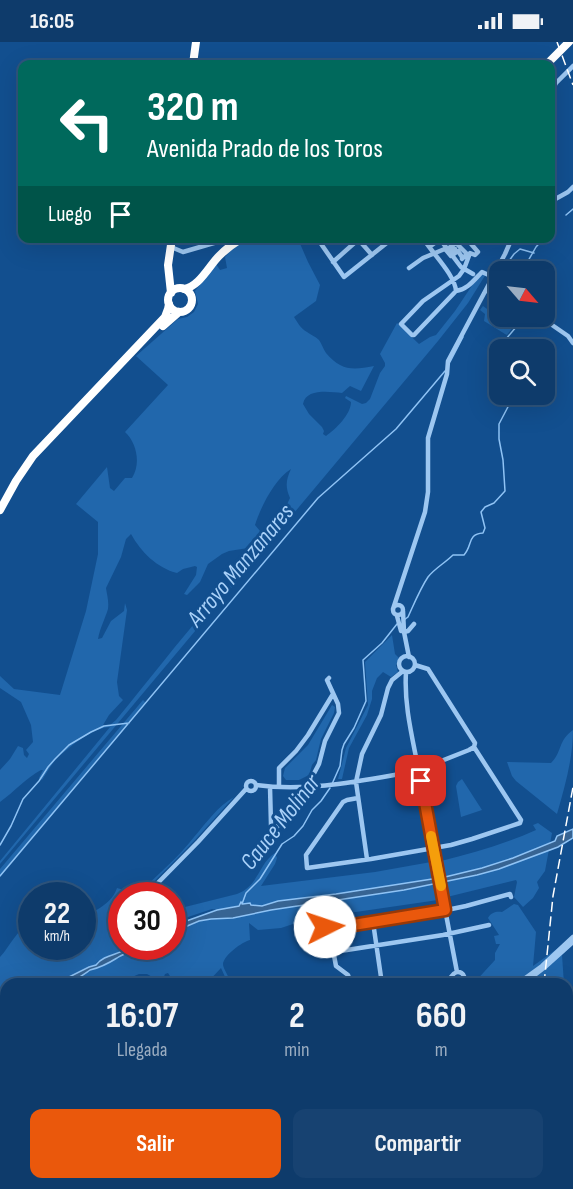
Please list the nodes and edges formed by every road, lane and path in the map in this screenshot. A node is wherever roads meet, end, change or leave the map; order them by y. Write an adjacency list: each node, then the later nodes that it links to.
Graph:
1 (196, 42): 3 (highway)
2 (568, 42): 4 (highway)
3 (194, 60)
4 (551, 60)
5 (573, 66): 6 (street)
6 (555, 85)
7 (573, 187): 8 (street)
8 (555, 199)
9 (171, 243): 10 (street); 33 (highway)
10 (214, 243)
11 (235, 243): 35 (highway)
12 (320, 243): 28 (street)
13 (354, 243): 28 (street)
14 (362, 243): 26 (street)
15 (387, 243): 26 (street)
16 (426, 243): 25 (street)
17 (435, 243): 21 (street)
18 (445, 243): 22 (street)
19 (467, 243): 23 (street)
20 (510, 243): 27 (street)
21 (432, 245)
22 (452, 249): 23 (street); 23 (street); 25 (street); 30 (street)
23 (470, 252): 24 (street); 30 (street)
24 (479, 252)
25 (432, 253): 29 (street); 34 (street)
26 (372, 255): 28 (street)
27 (502, 261)
28 (333, 262)
29 (409, 268)
30 (464, 269): 31 (street); 34 (street)
31 (473, 274)
32 (489, 276): 38 (street)
33 (170, 279): 37 (highway); 40 (highway)
34 (453, 281): 38 (street); 38 (street)
35 (196, 282): 37 (highway); 41 (highway)
36 (489, 286): 39 (street)
37 (183, 289): 40 (highway); 41 (highway)
38 (456, 291)
39 (487, 291): 48 (street)
40 (171, 293): 42 (highway)
41 (192, 297): 43 (highway)
42 (169, 304): 43 (highway); 46 (highway)
43 (179, 312): 46 (highway)
44 (555, 327): 45 (street)
45 (573, 343)
46 (104, 382): 47 (highway)
47 (0, 510)
48 (397, 598): 49 (street); 50 (street)
49 (400, 606): 50 (street); 51 (street)
50 (393, 609): 51 (street)
51 (401, 623): 52 (street); 53 (street)
52 (414, 624)
53 (406, 657): 54 (street); 55 (street)
54 (415, 665): 55 (street); 58 (street)
55 (405, 672): 59 (street); 63 (street)
56 (329, 678): 57 (street)
57 (333, 693): 65 (street); 66 (street)
58 (474, 746): 60 (street); 68 (street)
59 (417, 762): 60 (street); 61 (street)
60 (426, 767): 62 (street)
61 (411, 771): 62 (street); 63 (street)
62 (420, 777): 68 (street)
63 (356, 782): 66 (street); 67 (street)
64 (270, 787): 65 (street); 66 (street); 70 (street)
65 (279, 787): 66 (street)
66 (307, 787)
67 (358, 798): 69 (street); 69 (street)
68 (434, 848): 69 (street); 72 (street)
69 (367, 860)
70 (159, 882)
71 (511, 897): 72 (street)
72 (445, 910): 74 (street); 77 (street)
73 (312, 922): 76 (street)
74 (373, 922): 76 (street); 80 (street)
75 (488, 925): 77 (street)
76 (329, 929): 81 (street)
77 (450, 934): 80 (street); 82 (street)
78 (573, 937): 87 (street)
79 (573, 942): 88 (street)
80 (377, 946): 81 (street); 84 (street)
81 (334, 952): 83 (street)
82 (457, 972): 85 (street); 86 (street)
83 (349, 978)
84 (381, 978)
85 (451, 978)
86 (465, 978)
87 (525, 978)
88 (532, 978)

